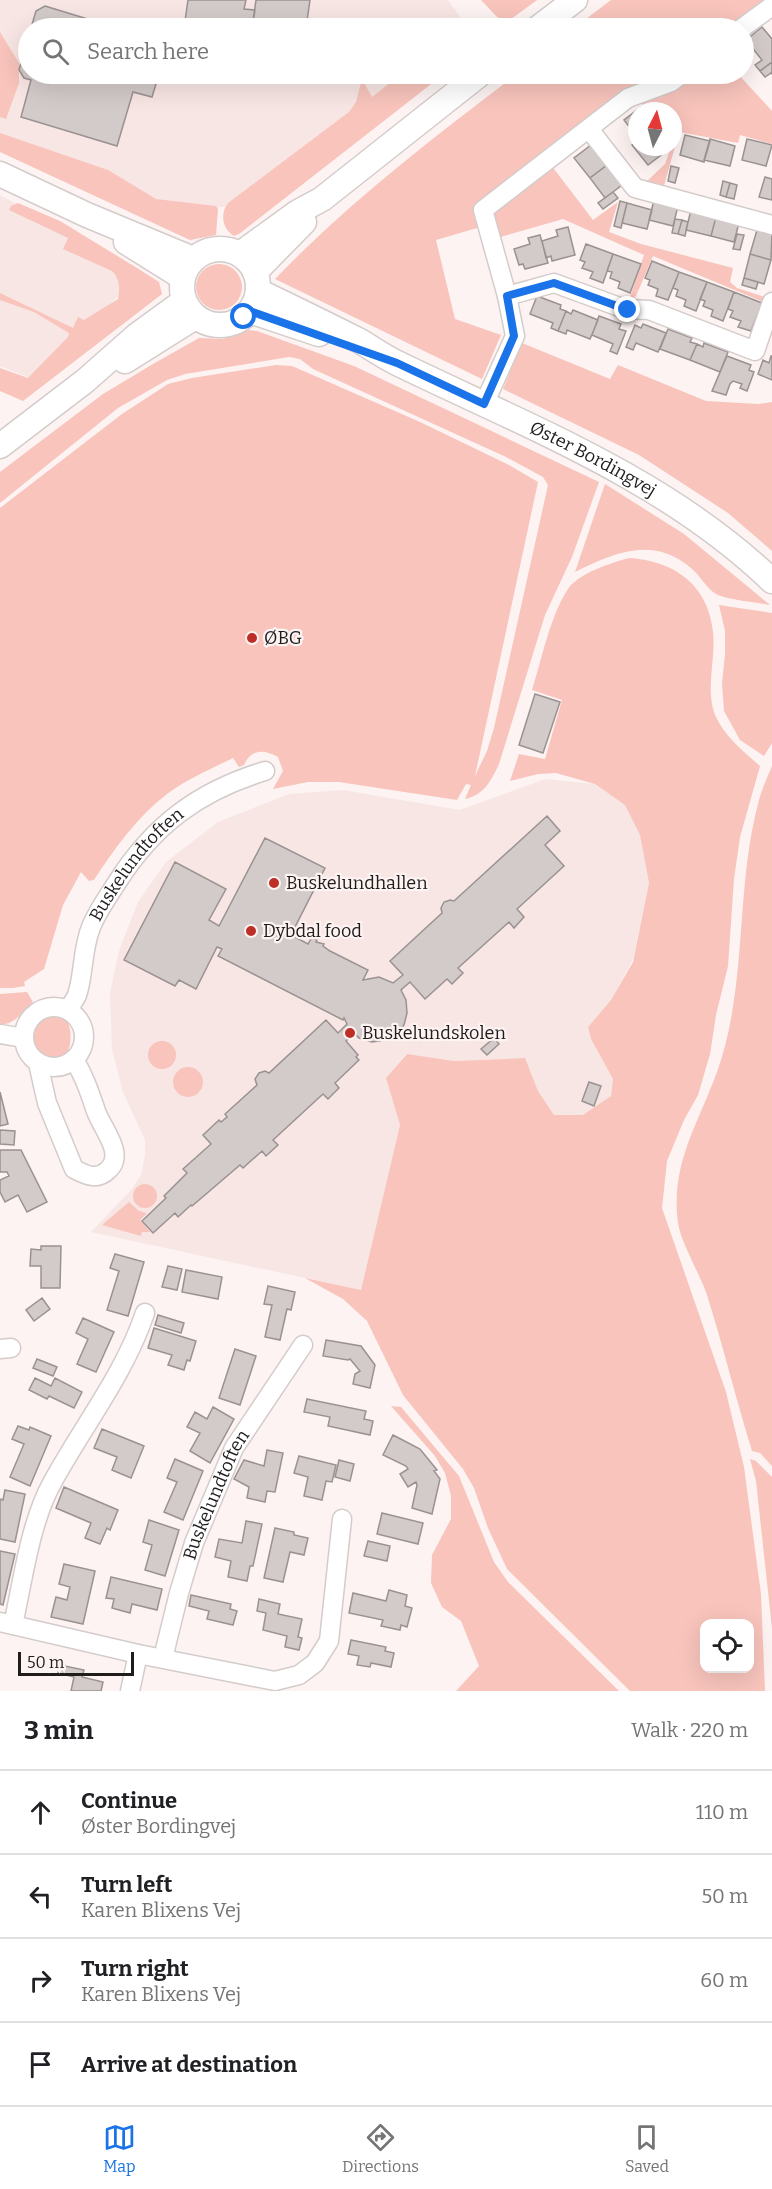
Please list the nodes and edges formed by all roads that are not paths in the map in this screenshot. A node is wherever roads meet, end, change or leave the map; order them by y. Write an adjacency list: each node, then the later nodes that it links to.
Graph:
1 (575, 0): 3 (street)
2 (769, 15): 4 (street)
3 (551, 18)
4 (754, 22)
5 (467, 84): 10 (street)
6 (666, 84): 7 (street)
7 (589, 129): 9 (street); 12 (street)
8 (0, 174): 11 (street)
9 (772, 225)
10 (251, 282): 11 (street); 11 (street); 14 (street, Øster Bordingvej)
11 (189, 289): 15 (street)
12 (507, 296): 13 (street); 14 (street)
13 (772, 302)
14 (484, 404): 16 (street, Øster Bordingvej)
15 (0, 446)
16 (772, 581)
17 (265, 771): 18 (street, Buskelundtoften)
18 (68, 1010): 20 (street); 21 (street)
19 (0, 1034): 20 (street)
20 (24, 1038): 22 (street)
21 (74, 1059): 22 (street); 22 (street)
22 (38, 1063)
23 (145, 1313): 26 (street)
24 (303, 1345): 28 (street, Buskelundtoften)
25 (342, 1519): 29 (street)
26 (6, 1623): 27 (street)
27 (138, 1654): 28 (street); 30 (street)
28 (163, 1658): 29 (street)
29 (276, 1686)
30 (130, 1691)

